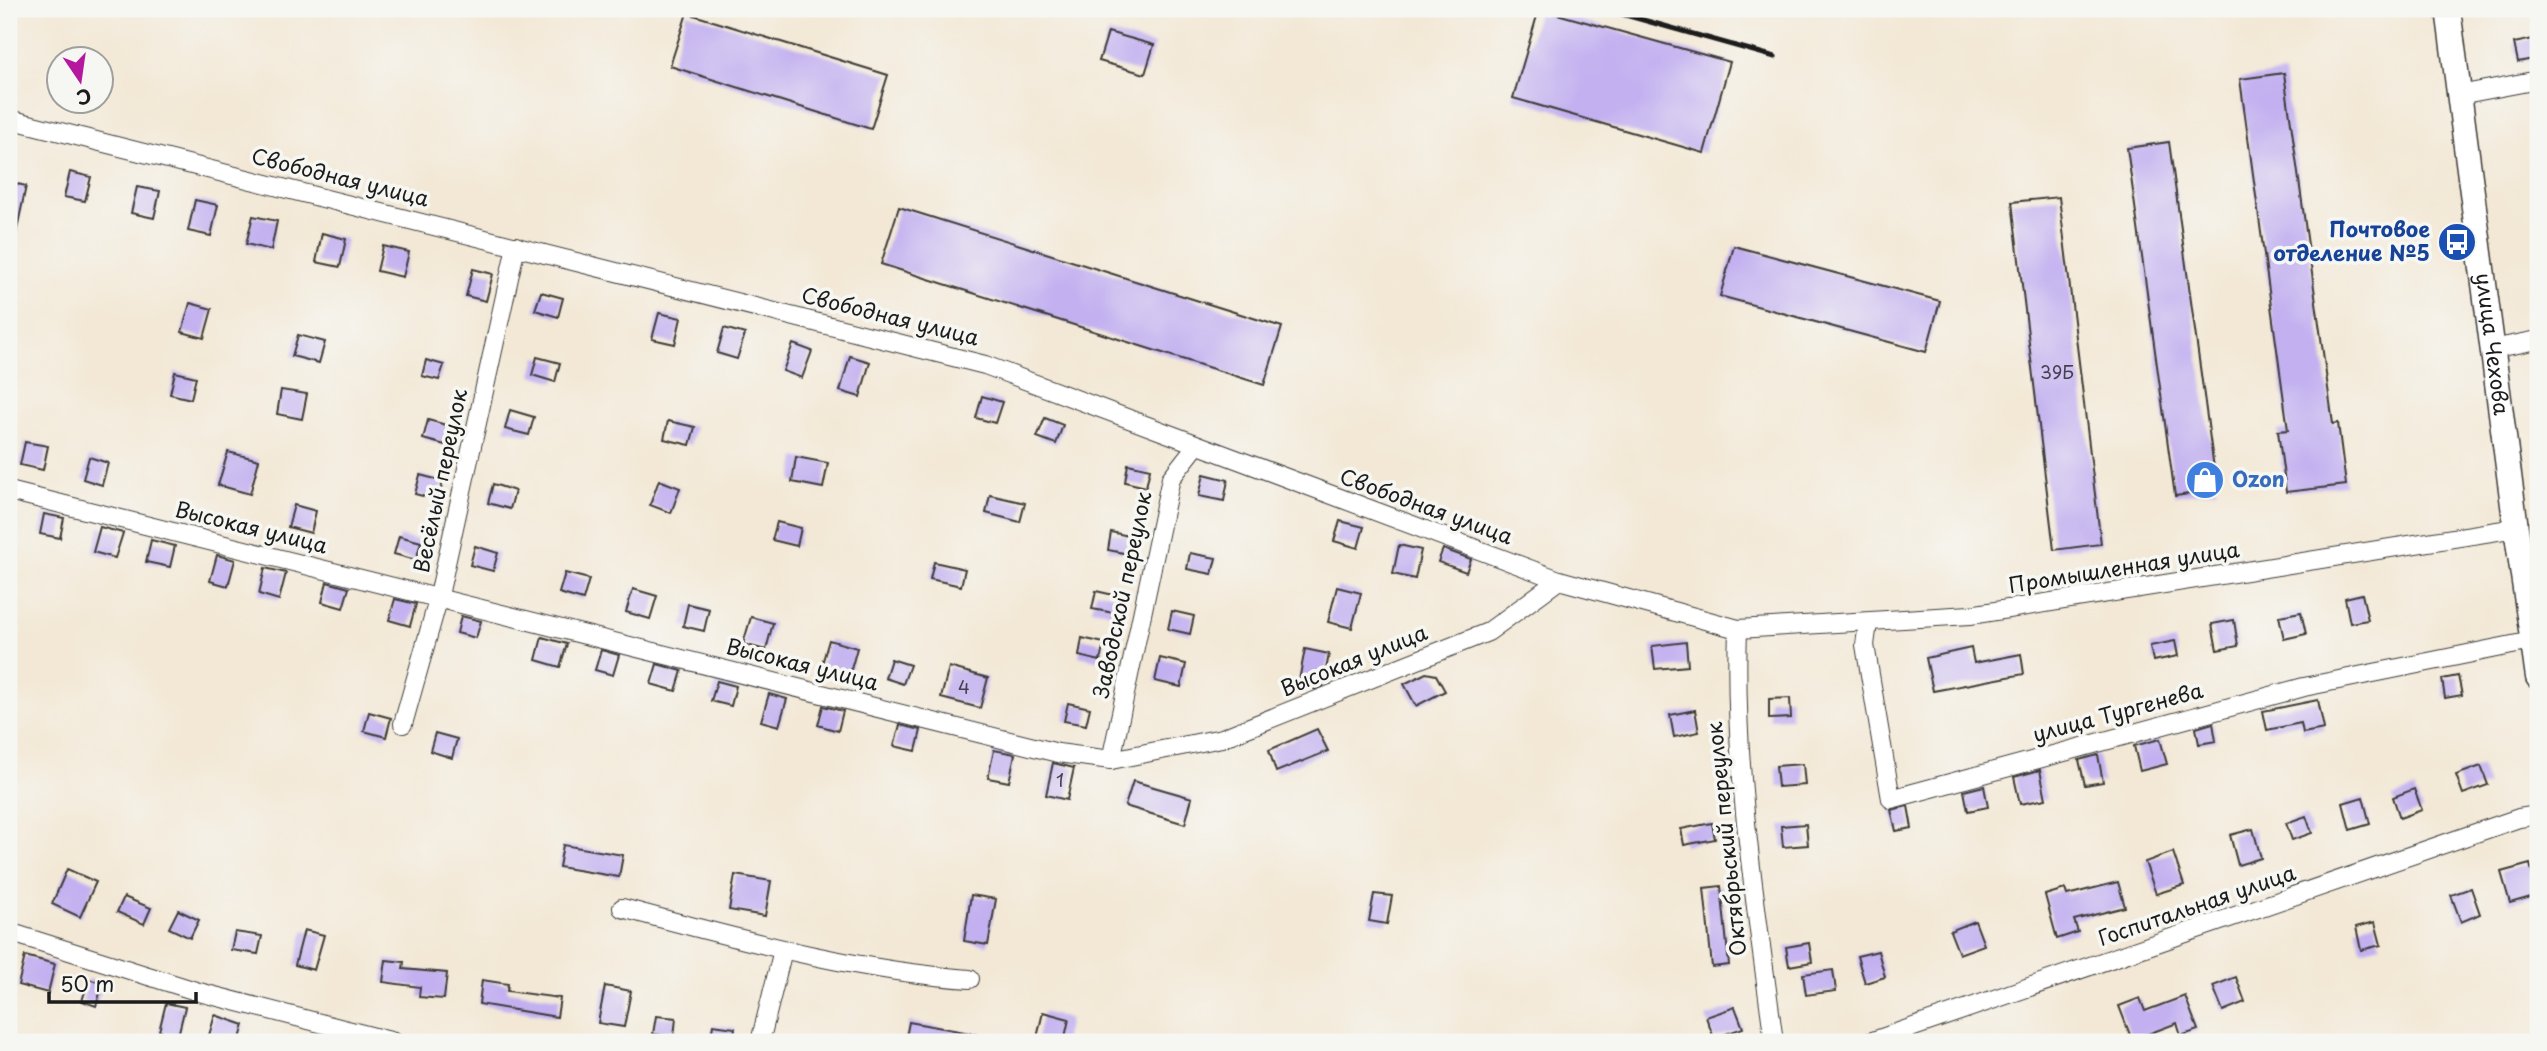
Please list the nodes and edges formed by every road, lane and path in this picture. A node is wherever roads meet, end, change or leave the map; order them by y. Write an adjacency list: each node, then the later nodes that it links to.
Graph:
1 (2448, 9): 3 (main road, улица Чехова)
2 (2538, 80): 3 (street)
3 (2459, 95): 7 (main road, улица Чехова)
4 (9, 119): 5 (street, Свободная улица)
5 (516, 246): 8 (street, Свободная улица); 13 (street, Весёлый переулок)
6 (2538, 340): 7 (street)
7 (2492, 349): 10 (main road, улица Чехова)
8 (1195, 446): 11 (street, Свободная улица); 19 (street, Заводской переулок)
9 (9, 491): 13 (street, Высокая улица)
10 (2516, 528): 12 (main road, улица Чехова); 14 (street, Промышленная улица)
11 (1559, 580): 15 (street, Свободная улица); 19 (street, Высокая улица)
12 (2531, 586): 16 (main road, улица Чехова)
13 (438, 600): 18 (street, Весёлый переулок); 19 (street, Высокая улица)
14 (1868, 623): 15 (street, Промышленная улица); 16 (street, улица Тургенева)
15 (1738, 629): 27 (street, Октябрьский переулок)
16 (2532, 641): 17 (main road, улица Чехова)
17 (2538, 677)
18 (403, 724)
19 (1111, 760)
20 (2538, 815): 28 (street, Госпитальная улица)
21 (622, 908): 23 (street)
22 (9, 932): 25 (street)
23 (783, 950): 24 (street); 26 (street)
24 (970, 979)
25 (394, 1042)
26 (760, 1042)
27 (1773, 1042)
28 (1870, 1042)

